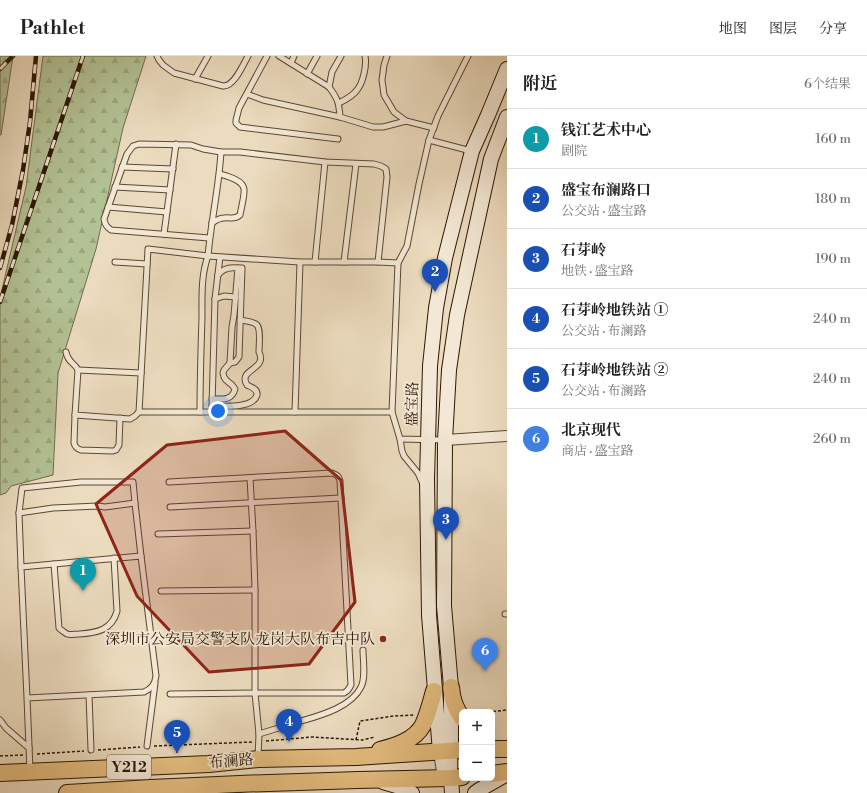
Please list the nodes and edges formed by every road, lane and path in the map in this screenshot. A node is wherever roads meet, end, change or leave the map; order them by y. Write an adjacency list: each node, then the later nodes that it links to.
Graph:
1 (158, 56): 15 (lane)
2 (208, 56): 15 (lane)
3 (248, 56): 15 (lane)
4 (267, 56): 17 (lane)
5 (279, 56): 12 (lane)
6 (294, 56): 12 (lane)
7 (317, 56): 14 (lane)
8 (341, 56): 16 (lane)
9 (365, 56): 18 (lane)
10 (387, 56): 21 (lane)
11 (468, 56): 22 (lane)
12 (291, 63): 14 (lane)
13 (507, 68): 26 (main road, 盛宝路)
14 (307, 74): 16 (lane)
15 (195, 78)
16 (329, 87): 18 (lane)
17 (247, 94): 20 (lane); 23 (lane)
18 (339, 103): 20 (lane)
19 (507, 117): 68 (main road)
20 (340, 118): 21 (lane)
21 (406, 121): 22 (lane)
22 (434, 128): 24 (lane)
23 (338, 139)
24 (430, 140): 26 (lane); 47 (lane)
25 (176, 144): 27 (lane); 30 (lane); 31 (lane)
26 (472, 151): 67 (main road, 盛宝路)
27 (221, 152): 28 (lane); 32 (lane)
28 (325, 162): 29 (lane); 44 (lane)
29 (356, 164): 45 (lane); 46 (lane)
30 (122, 167): 31 (lane); 33 (lane)
31 (173, 169): 34 (lane)
32 (220, 174): 37 (lane); 37 (lane)
33 (115, 187): 34 (lane); 35 (lane)
34 (170, 190): 36 (lane)
35 (108, 208): 36 (lane); 38 (lane)
36 (167, 212): 38 (lane)
37 (212, 223): 39 (lane)
38 (164, 234): 39 (lane)
39 (210, 238): 40 (lane)
40 (208, 256): 41 (lane); 48 (lane); 60 (lane)
41 (220, 257): 43 (lane); 50 (lane)
42 (115, 262): 48 (lane)
43 (300, 262): 44 (lane); 61 (lane)
44 (315, 262): 45 (lane)
45 (344, 262): 46 (lane)
46 (378, 262): 47 (lane)
47 (398, 263): 62 (lane)
48 (147, 264): 57 (lane)
49 (238, 268): 50 (lane); 51 (lane); 53 (lane)
50 (218, 276): 52 (lane)
51 (236, 297): 52 (lane); 55 (lane)
52 (215, 299): 58 (lane)
53 (240, 320): 55 (lane); 58 (lane)
54 (66, 352): 56 (lane)
55 (230, 363): 58 (lane)
56 (78, 370): 57 (lane); 63 (lane)
57 (141, 372): 59 (lane)
58 (212, 399)
59 (139, 412): 60 (lane); 64 (lane)
60 (200, 412): 61 (lane)
61 (295, 412): 62 (lane)
62 (392, 412): 66 (lane)
63 (75, 415): 64 (lane); 64 (lane)
64 (120, 418)
65 (507, 436): 68 (street)
66 (400, 439): 67 (lane); 71 (lane)
67 (428, 440): 68 (lane); 71 (main road, 盛宝路)
68 (445, 440): 87 (main road)
69 (250, 478): 70 (lane); 72 (lane); 74 (lane)
70 (169, 482)
71 (427, 494): 88 (main road, 盛宝路)
72 (341, 498): 74 (lane); 89 (lane)
73 (136, 503): 76 (lane); 76 (lane); 79 (lane)
74 (251, 503): 75 (lane); 77 (lane)
75 (170, 508)
76 (19, 513): 82 (lane)
77 (253, 531): 78 (lane); 83 (lane)
78 (158, 534)
79 (141, 556): 80 (lane); 86 (lane)
80 (114, 558): 81 (lane); 81 (lane)
81 (54, 564): 82 (lane)
82 (21, 567): 92 (lane)
83 (255, 590): 84 (lane); 89 (lane)
84 (161, 591)
85 (363, 650): 100 (lane)
86 (156, 682): 91 (lane); 104 (lane)
87 (451, 687): 95 (main road); 107 (main road)
88 (434, 691): 107 (main road, 盛宝路); 112 (main road)
89 (255, 693): 90 (lane); 100 (lane)
90 (170, 694)
91 (89, 695): 92 (lane); 106 (lane)
92 (27, 698): 105 (lane)
93 (507, 710): 94 (path)
94 (495, 711)
95 (459, 713)
96 (414, 714): 99 (path)
97 (394, 716): 102 (path)
98 (0, 720): 105 (lane)
99 (411, 721)
100 (259, 734): 103 (lane)
101 (376, 737): 102 (path)
102 (356, 740): 103 (path)
103 (259, 742): 104 (path); 113 (lane)
104 (147, 746): 106 (path)
105 (29, 748): 114 (lane)
106 (91, 750): 108 (path)
107 (451, 751): 111 (main road, 布澜路 / Y212); 119 (street)
108 (37, 754)
109 (22, 755): 110 (path)
110 (0, 756)
111 (388, 756): 112 (main road, 布澜路 / Y212); 118 (main road)
112 (356, 757): 113 (main road, 布澜路 / Y212)
113 (258, 759): 114 (main road, 布澜路 / Y212)
114 (30, 772): 115 (main road, 布澜路 / Y212)
115 (0, 773)
116 (507, 773): 117 (main road); 123 (main road)
117 (495, 774)
118 (381, 779): 119 (main road, 布澜路 / Y212); 120 (main road, 布澜路 / Y212); 122 (main road)
119 (451, 784)
120 (146, 791): 121 (main road, 布澜路 / Y212)
121 (66, 793)
122 (412, 793)
123 (475, 793)

